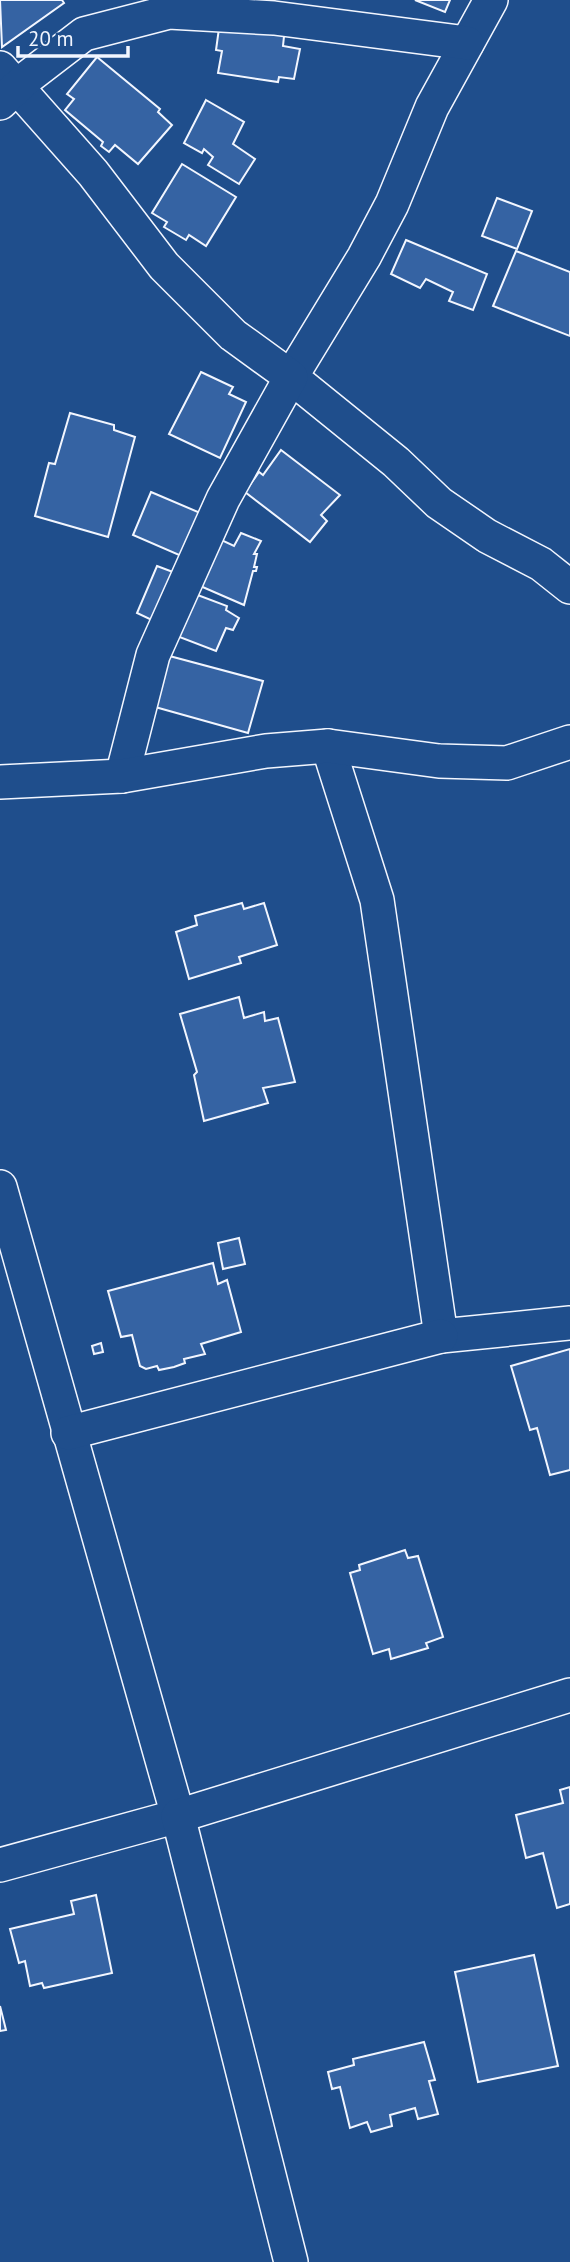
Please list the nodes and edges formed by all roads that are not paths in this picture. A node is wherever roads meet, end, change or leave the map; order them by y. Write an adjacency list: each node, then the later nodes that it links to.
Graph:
1 (491, 0): 2 (street)
2 (467, 43): 3 (street); 4 (street)
3 (6, 86): 4 (street)
4 (291, 377): 5 (street); 8 (street)
5 (570, 587)
6 (570, 742): 7 (street)
7 (328, 746): 8 (street); 12 (street)
8 (122, 776): 9 (street)
9 (0, 782)
10 (0, 1187): 13 (street)
11 (570, 1322): 12 (street)
12 (441, 1336): 13 (street)
13 (68, 1433): 15 (street)
14 (570, 1695): 15 (street)
15 (177, 1816): 16 (street); 17 (street)
16 (0, 1865)
17 (291, 2262)

